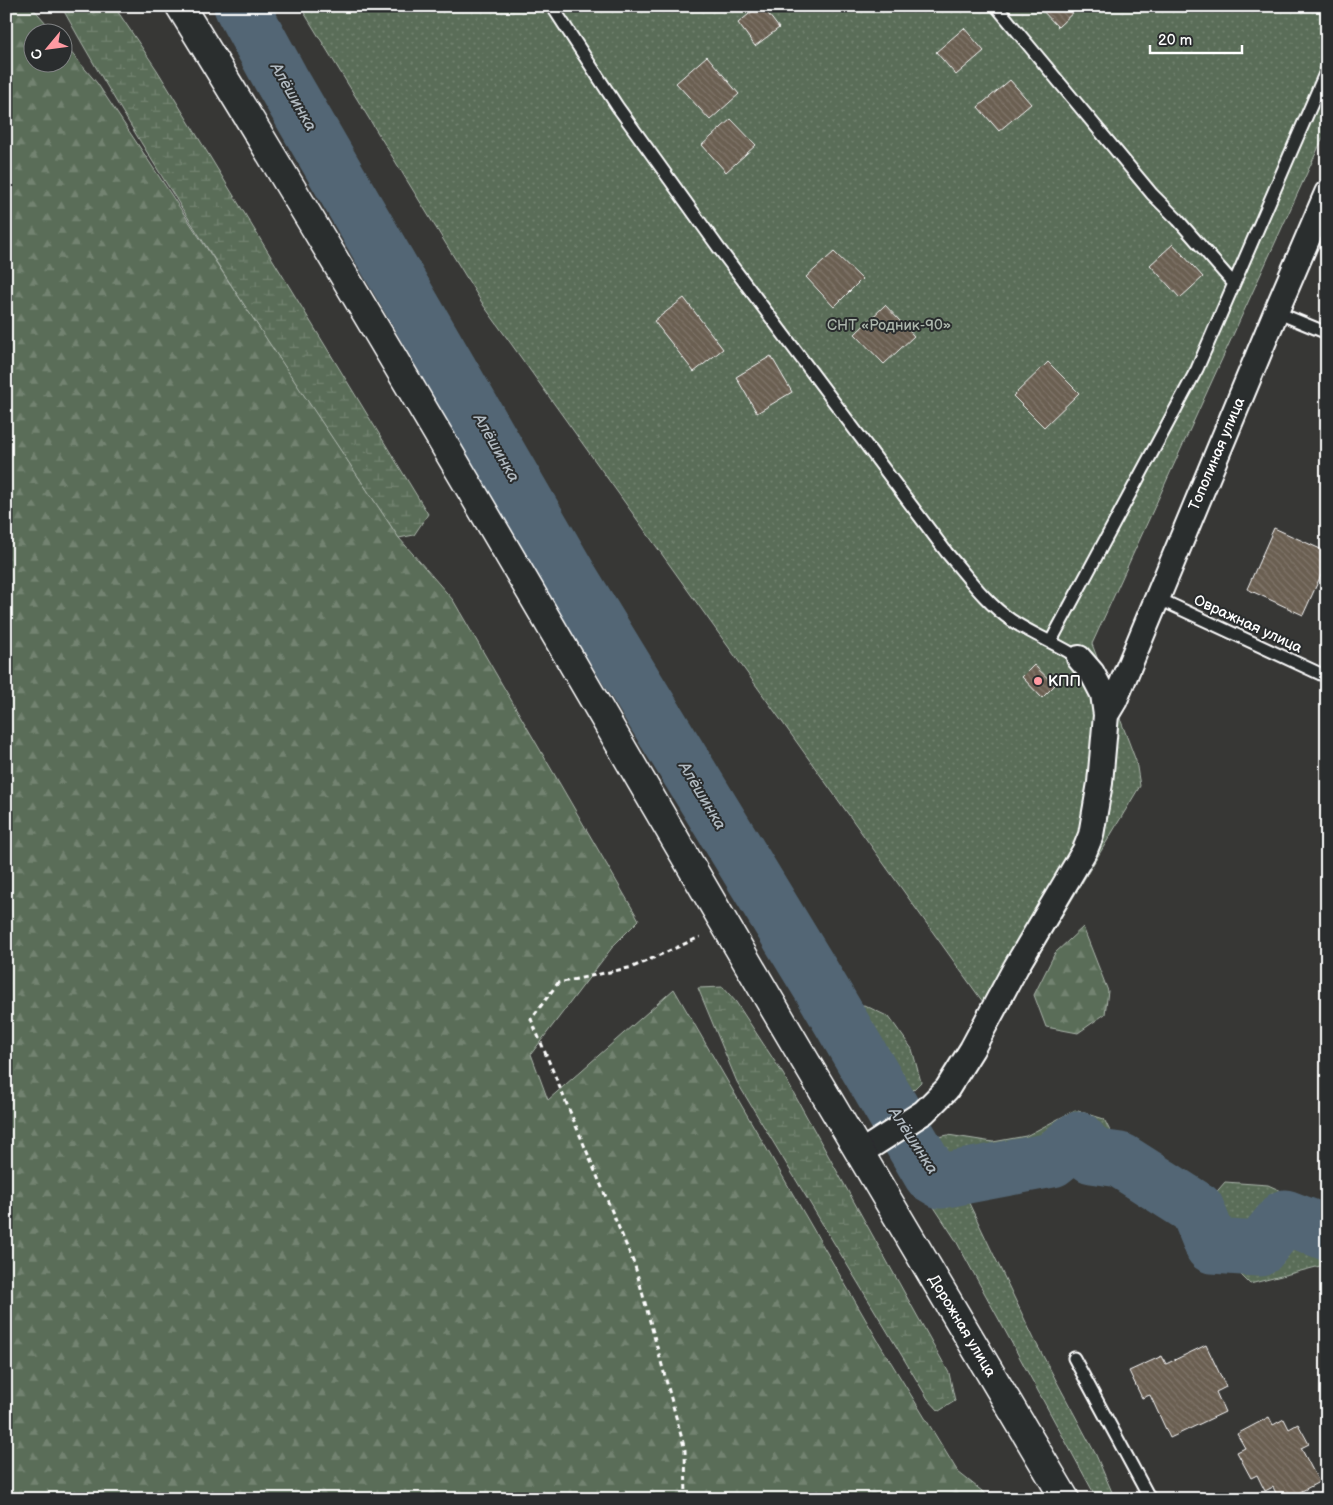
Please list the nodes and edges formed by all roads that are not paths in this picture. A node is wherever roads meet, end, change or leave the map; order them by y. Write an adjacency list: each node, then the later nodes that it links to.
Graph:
1 (180, 6): 14 (street, Дорожная улица)
2 (552, 6): 10 (lane)
3 (996, 6): 6 (lane)
4 (1327, 69): 6 (lane)
5 (1327, 193): 7 (street, Тополиная улица)
6 (1234, 284): 10 (lane)
7 (1276, 312): 8 (lane); 9 (street, Тополиная улица)
8 (1327, 333)
9 (1157, 598): 12 (lane, Овражная улица); 13 (street, Тополиная улица)
10 (1051, 641): 11 (lane)
11 (1080, 658): 13 (street)
12 (1327, 677)
13 (1106, 715): 14 (street)
14 (860, 1153): 16 (street, Дорожная улица)
15 (1074, 1358): 17 (lane)
16 (1065, 1499)
17 (1150, 1499)

